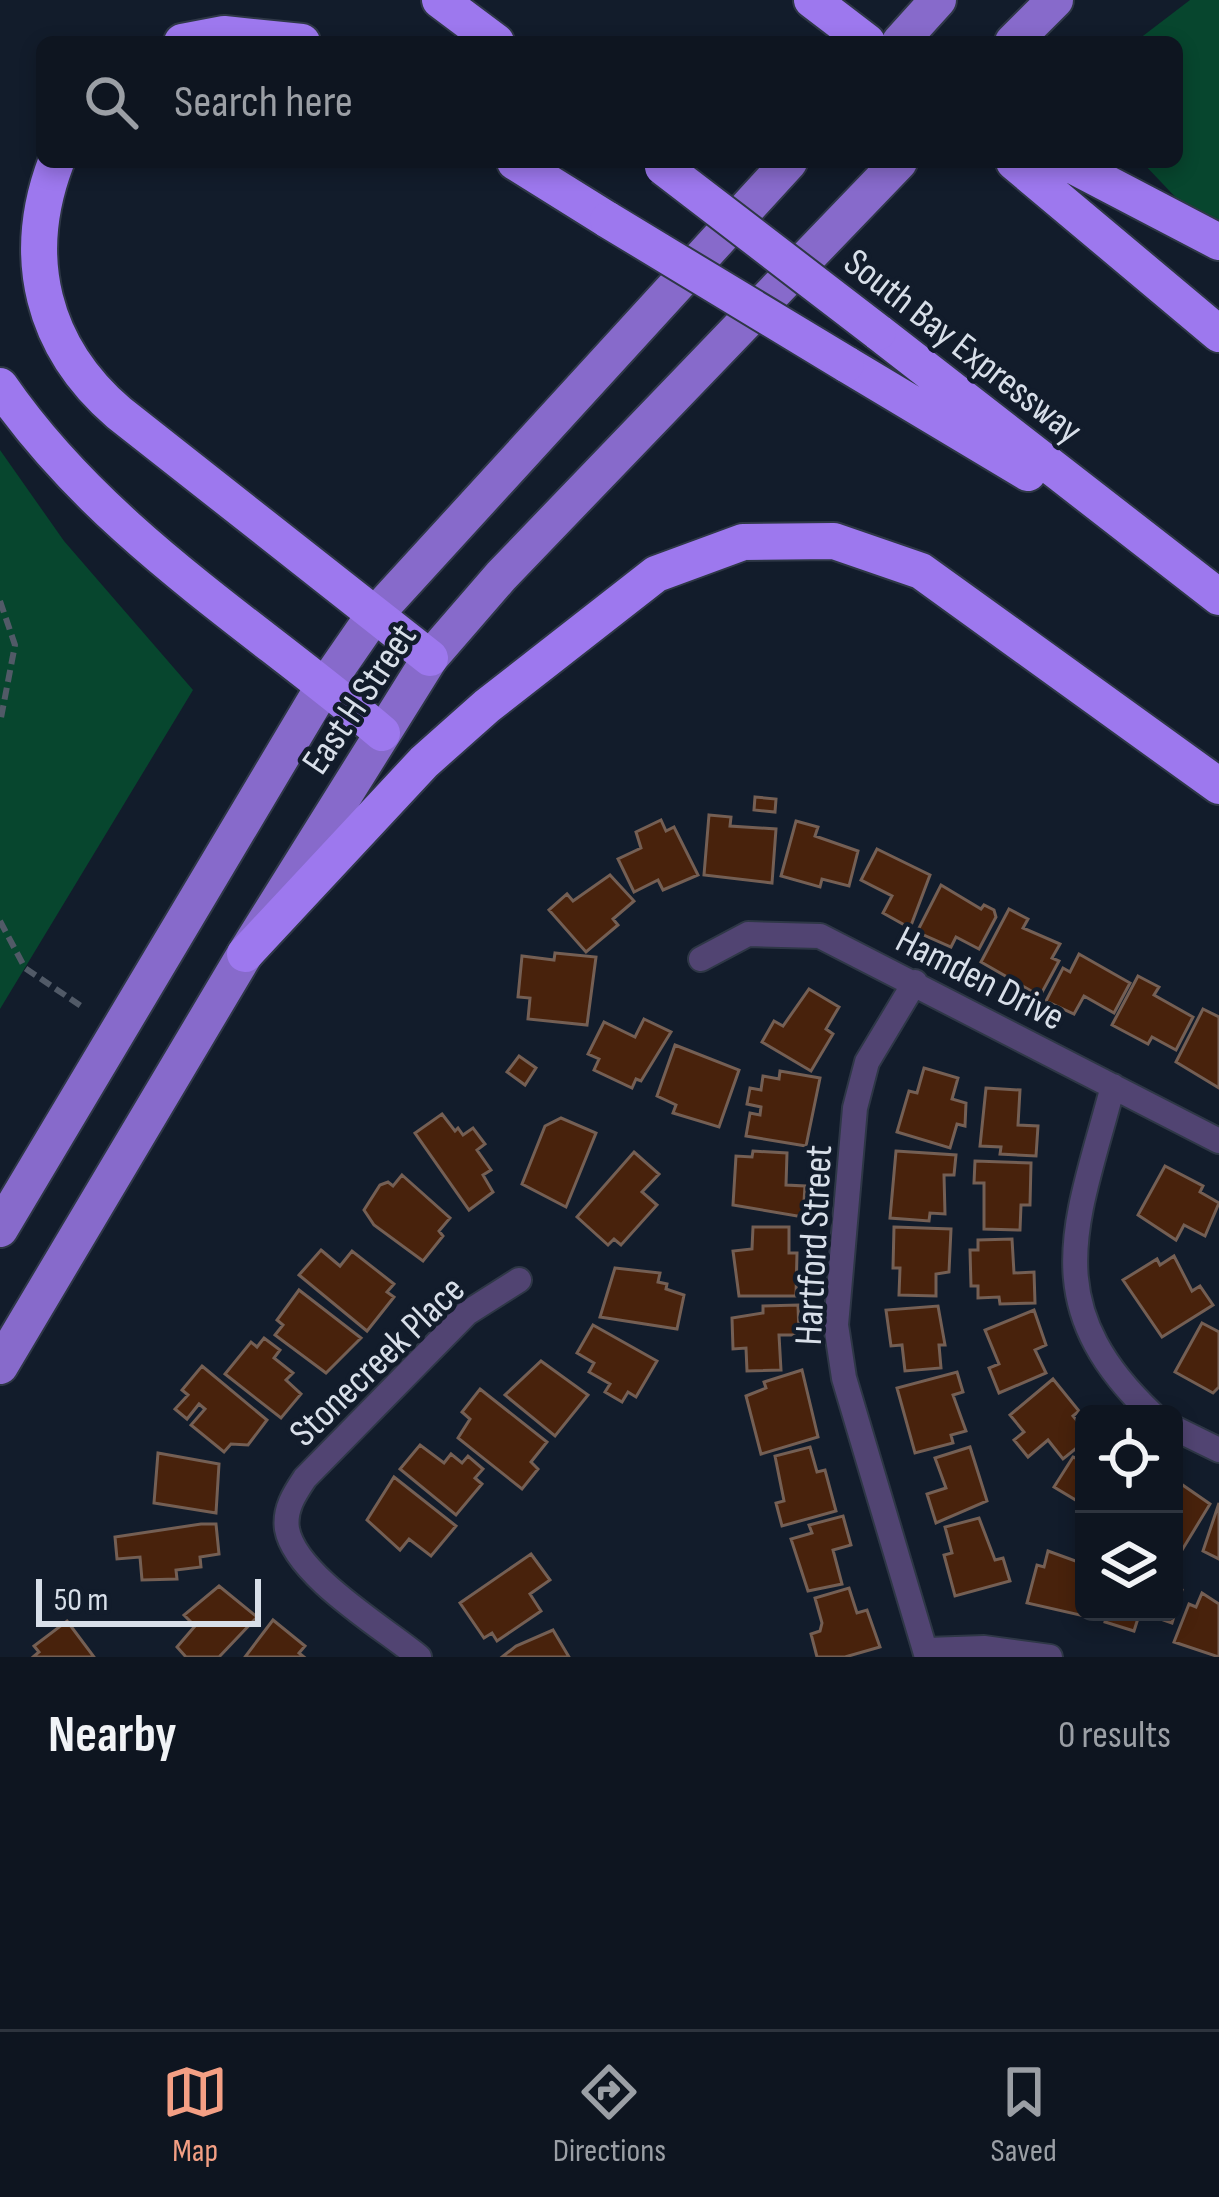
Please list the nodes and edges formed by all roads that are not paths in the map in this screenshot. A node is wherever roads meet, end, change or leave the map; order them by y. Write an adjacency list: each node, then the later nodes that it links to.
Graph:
1 (440, 0): 7 (highway)
2 (812, 0): 8 (highway)
3 (938, 0): 9 (main road)
4 (1055, 0): 10 (main road)
5 (214, 36): 6 (highway)
6 (244, 36)
7 (488, 36)
8 (859, 36)
9 (905, 36)
10 (1019, 36)
11 (55, 168): 23 (highway)
12 (525, 168): 21 (highway, bridge)
13 (663, 168): 21 (highway, South Bay Expressway, bridge)
14 (784, 168): 23 (main road, East H Street)
15 (893, 168): 24 (main road, East H Street)
16 (1021, 168): 19 (highway)
17 (1080, 169): 18 (highway)
18 (1219, 242)
19 (1219, 334)
20 (0, 386): 25 (highway)
21 (1171, 558): 22 (highway, South Bay Expressway)
22 (1219, 597)
23 (372, 618): 24 (highway); 25 (main road, East H Street)
24 (430, 658): 26 (main road, East H Street)
25 (326, 686): 26 (highway); 33 (main road, East H Street)
26 (382, 733): 28 (main road, East H Street)
27 (1219, 787): 28 (highway)
28 (245, 954): 35 (main road, East H Street)
29 (701, 959): 30 (street, Hamden Drive)
30 (915, 982): 31 (street, Hamden Drive); 39 (street, Hartford Street)
31 (1113, 1086): 32 (street, Hamden Drive); 36 (street)
32 (1219, 1141)
33 (0, 1229)
34 (519, 1280): 40 (street, Stonecreek Place)
35 (0, 1366)
36 (1143, 1405)
37 (1183, 1432): 38 (street)
38 (1219, 1450)
39 (927, 1654): 41 (street)
40 (419, 1657)
41 (1050, 1657)

